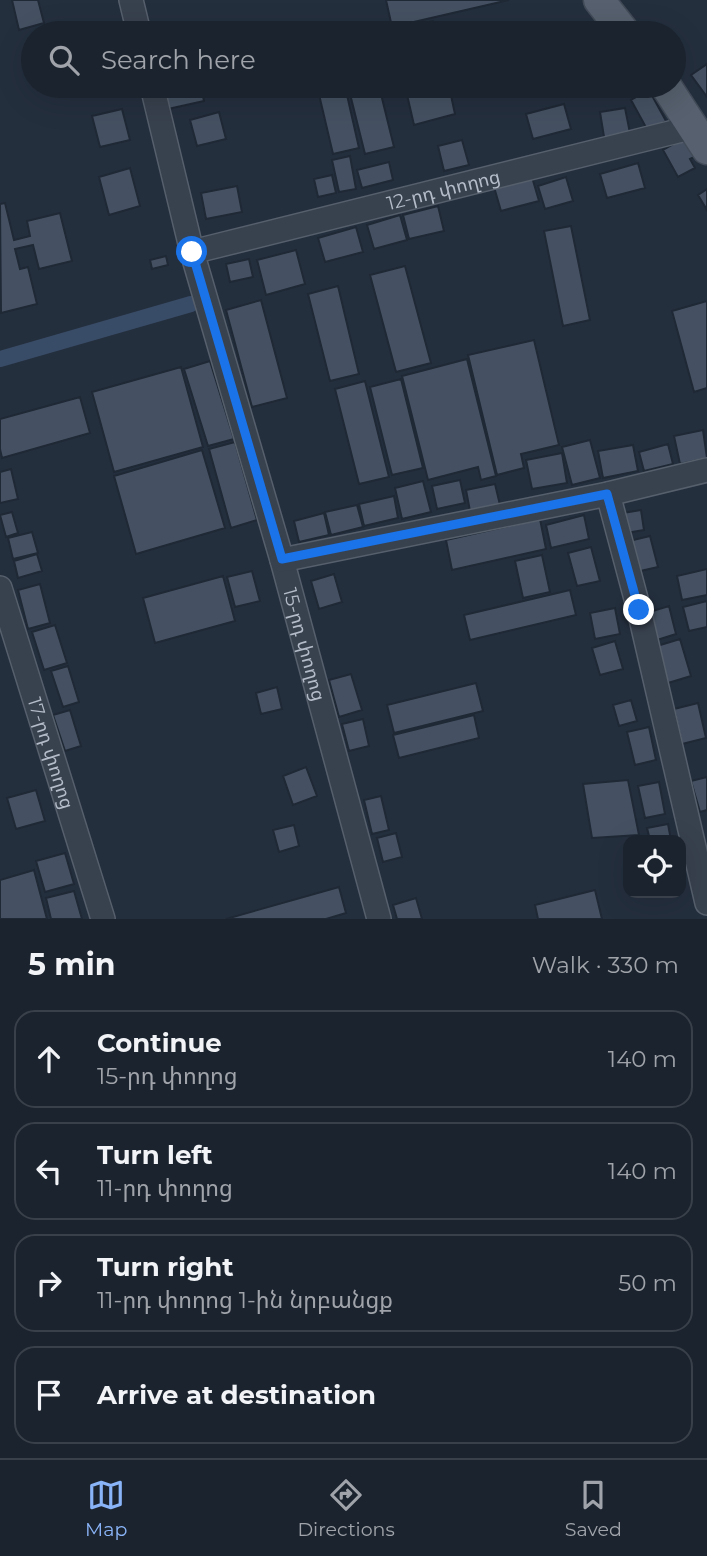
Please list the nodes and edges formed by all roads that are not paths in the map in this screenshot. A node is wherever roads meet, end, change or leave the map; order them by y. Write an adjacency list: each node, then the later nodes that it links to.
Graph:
1 (131, 0): 3 (street)
2 (599, 0): 4 (main road)
3 (136, 21)
4 (616, 21)
5 (155, 98): 8 (street, 15-րդ փողոց)
6 (674, 98): 7 (main road)
7 (700, 138): 8 (street, 12-րդ փողոց)
8 (192, 252): 11 (street, 15-րդ փողոց)
9 (707, 470): 10 (street)
10 (607, 494): 11 (street); 13 (street)
11 (282, 559): 15 (street, 15-րդ փողոց)
12 (0, 588): 14 (street, 17-րդ փողոց)
13 (706, 895)
14 (103, 919)
15 (379, 919)

